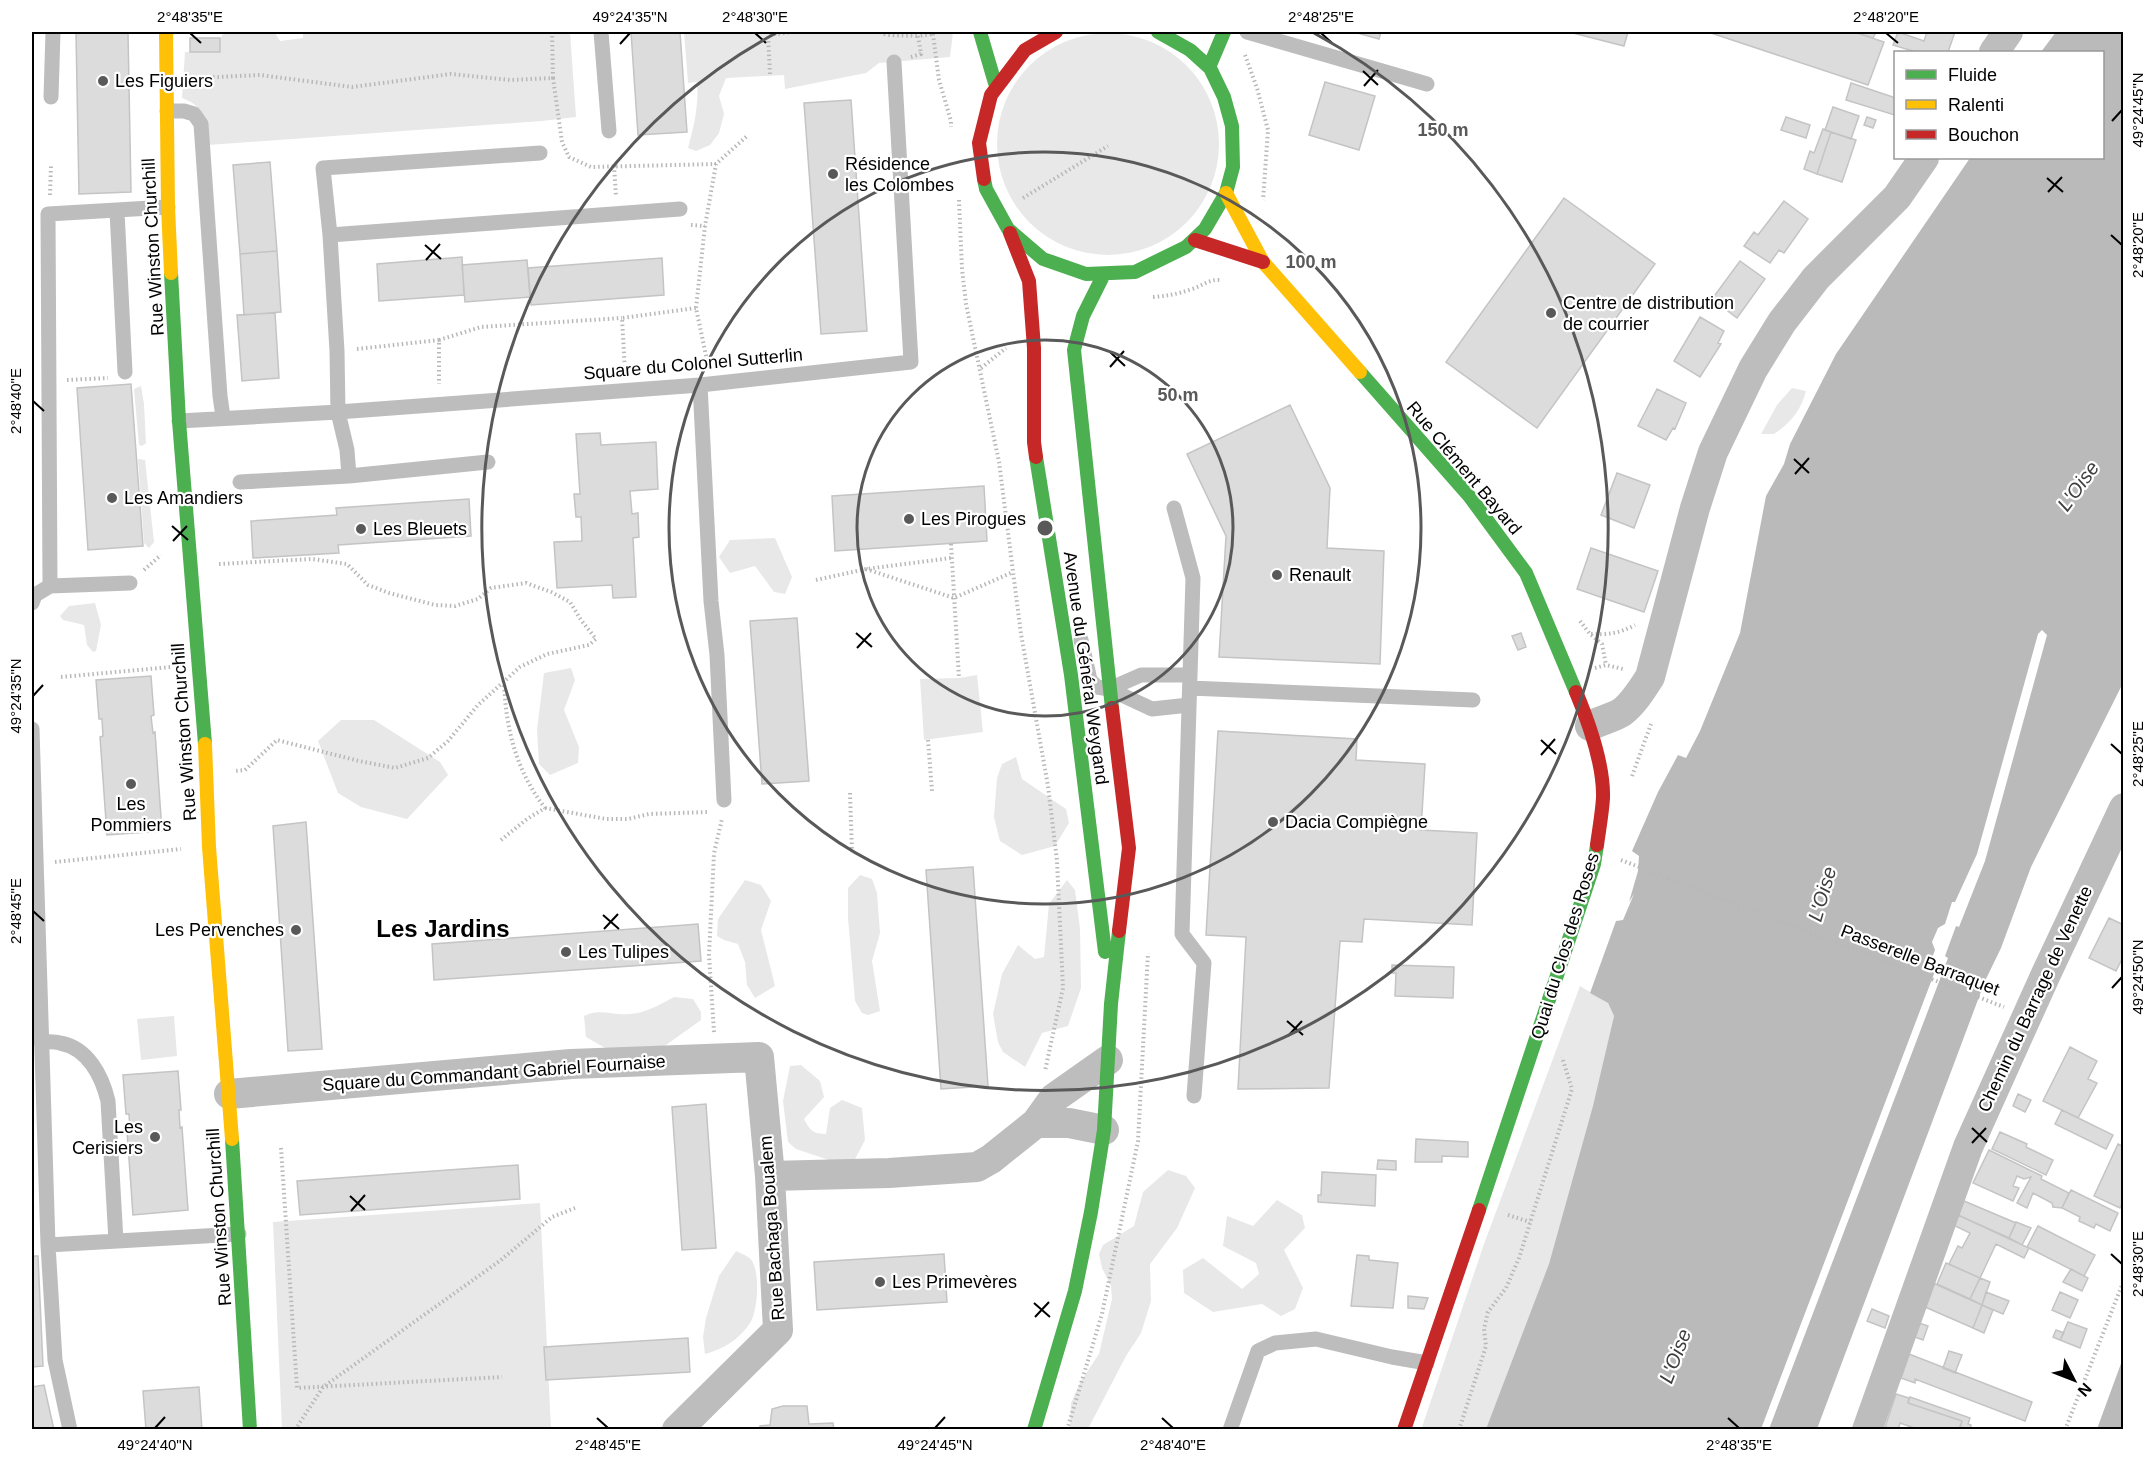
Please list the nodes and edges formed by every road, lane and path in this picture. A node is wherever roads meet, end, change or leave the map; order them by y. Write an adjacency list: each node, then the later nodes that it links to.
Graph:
1 (53, 32): 25 (lane)
2 (166, 32): 22 (street, Rue Winston Churchill)
3 (552, 32): 22 (path)
4 (601, 32): 27 (lane)
5 (762, 32): 15 (path)
6 (792, 32): 15 (path)
7 (880, 32): 16 (path)
8 (980, 32): 23 (street)
9 (1056, 32): 23 (street)
10 (1158, 32): 20 (street)
11 (1224, 32): 20 (street)
12 (1247, 32): 24 (lane)
13 (2008, 32): 17 (street)
14 (934, 33): 16 (path); 28 (path)
15 (768, 35): 21 (path)
16 (918, 36): 19 (path)
17 (1995, 51)
18 (1244, 53): 39 (path)
19 (894, 62): 58 (lane, Square du Colonel Sutterlin)
20 (1210, 65): 35 (street)
21 (770, 74)
22 (165, 80): 26 (street, Rue Winston Churchill)
23 (995, 83): 43 (street)
24 (1427, 84)
25 (51, 97)
26 (167, 111): 37 (street, Rue Winston Churchill); 62 (lane)
27 (609, 131)
28 (951, 131)
29 (747, 136): 51 (path)
30 (1108, 146): 43 (path)
31 (540, 153): 45 (lane)
32 (1922, 159): 93 (street)
33 (51, 166): 42 (path)
34 (614, 166): 41 (path)
35 (1226, 193): 46 (street); 47 (street, Rue Clément Bayard)
36 (958, 195): 56 (path)
37 (168, 207): 40 (lane); 63 (street, Rue Winston Churchill)
38 (680, 209): 41 (lane)
39 (1265, 210)
40 (117, 211): 42 (lane); 57 (lane)
41 (617, 213): 45 (lane)
42 (48, 214): 76 (lane)
43 (996, 214): 44 (street)
44 (1010, 233): 48 (street); 78 (street, Avenue du Général Weygand)
45 (330, 235): 55 (lane)
46 (1196, 240): 47 (street); 48 (street)
47 (1263, 262): 93 (street, Rue Clément Bayard)
48 (1103, 276): 89 (street, Avenue du Général Weygand)
49 (1223, 280): 50 (path)
50 (1144, 297)
51 (696, 308): 52 (path); 58 (path)
52 (622, 318): 53 (path); 59 (path)
53 (439, 340): 55 (path); 60 (path)
54 (1016, 347): 56 (path)
55 (337, 351): 61 (lane)
56 (981, 368): 73 (path)
57 (125, 372)
58 (700, 384): 59 (lane, Square du Colonel Sutterlin); 100 (lane)
59 (627, 390): 60 (lane, Square du Colonel Sutterlin)
60 (439, 403): 61 (lane, Square du Colonel Sutterlin)
61 (338, 412): 62 (lane, Square du Colonel Sutterlin); 65 (lane)
62 (223, 417): 63 (lane, Square du Colonel Sutterlin)
63 (179, 421): 68 (street, Rue Winston Churchill)
64 (488, 462): 65 (lane)
65 (349, 476): 66 (lane)
66 (240, 482)
67 (1174, 508): 88 (lane)
68 (188, 541): 75 (path); 81 (street, Rue Winston Churchill)
69 (951, 544): 70 (path)
70 (951, 558): 72 (path); 77 (path)
71 (219, 564): 87 (path)
72 (866, 569): 74 (path); 77 (path)
73 (1013, 572): 77 (path); 115 (path)
74 (816, 580)
75 (130, 583): 76 (lane)
76 (50, 586): 79 (lane)
77 (954, 598): 86 (path)
78 (1059, 600): 89 (lane); 108 (street, Avenue du Général Weygand)
79 (32, 603)
80 (1575, 616): 82 (path)
81 (198, 665): 85 (path); 104 (street, Rue Winston Churchill)
82 (1606, 665): 83 (path); 84 (path)
83 (1594, 669)
84 (1627, 670)
85 (61, 677)
86 (959, 678)
87 (504, 682): 96 (path); 101 (path)
88 (1190, 682): 89 (lane); 90 (lane); 91 (lane)
89 (1109, 689): 91 (lane); 108 (street, Avenue du Général Weygand)
90 (1473, 700)
91 (1189, 705): 117 (lane)
92 (1655, 714): 97 (path)
93 (1590, 726): 129 (street, Quai du Clos des Roses)
94 (32, 729): 107 (lane)
95 (928, 740): 98 (path)
96 (234, 771)
97 (1629, 784)
98 (932, 791)
99 (850, 793): 105 (path)
100 (724, 806): 101 (path); 113 (path)
101 (545, 808): 103 (path)
102 (2124, 808): 140 (street, Chemin du Barrage de Venette)
103 (501, 840)
104 (209, 847): 107 (path); 116 (street, Rue Winston Churchill)
105 (852, 852)
106 (1621, 860): 109 (path, Passerelle Barraquet)
107 (36, 864): 110 (lane)
108 (1111, 1004): 114 (street, Avenue du Général Weygand)
109 (2009, 1009)
110 (41, 1042): 126 (lane); 127 (lane)
111 (1562, 1055): 124 (path)
112 (759, 1057): 113 (street, Square du Commandant Gabriel Fournaise); 121 (street, Rue Bachaga Boualem)
113 (716, 1059): 116 (street, Square du Commandant Gabriel Fournaise)
114 (1108, 1060): 118 (street); 119 (street, Avenue du Général Weygand)
115 (1044, 1075)
116 (229, 1094): 125 (street, Rue Winston Churchill)
117 (1194, 1096)
118 (1036, 1122): 119 (street); 121 (street)
119 (1104, 1130): 136 (street, Avenue du Général Weygand)
120 (281, 1148): 131 (path)
121 (770, 1176): 135 (street, Rue Bachaga Boualem)
122 (575, 1208): 131 (path)
123 (1503, 1213): 124 (path)
124 (1530, 1222): 139 (path)
125 (239, 1234): 126 (lane); 133 (street, Rue Winston Churchill)
126 (116, 1241): 127 (lane)
127 (48, 1245): 132 (lane)
128 (2124, 1280): 141 (path)
129 (1427, 1363): 137 (lane); 138 (street, Quai du Clos des Roses)
130 (502, 1377): 131 (path)
131 (323, 1387): 134 (path)
132 (70, 1430)
133 (250, 1430)
134 (295, 1430)
135 (677, 1430)
136 (1034, 1430)
137 (1230, 1430)
138 (1404, 1430)
139 (1459, 1430)
140 (1867, 1430)
141 (2065, 1430)

